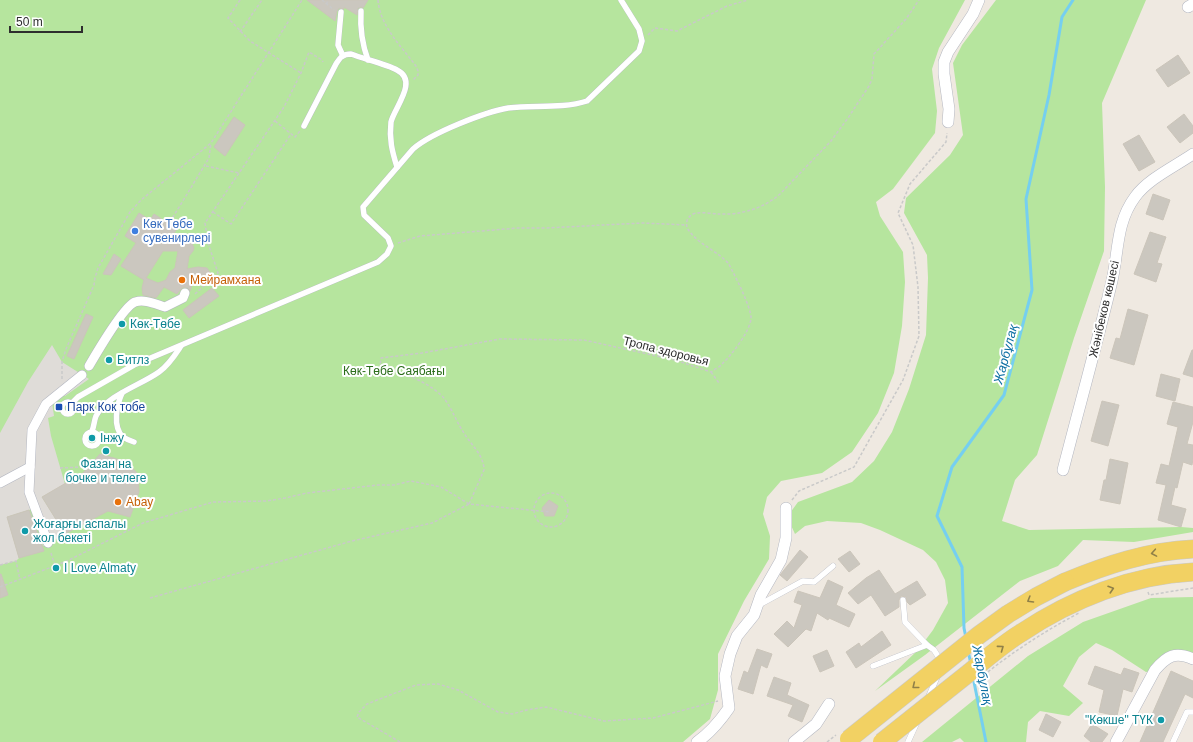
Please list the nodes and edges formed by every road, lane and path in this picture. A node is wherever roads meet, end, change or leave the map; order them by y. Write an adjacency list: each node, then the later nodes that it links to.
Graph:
1 (240, 0): 14 (path)
2 (262, 0): 14 (path)
3 (302, 0): 16 (path)
4 (322, 0): 11 (path)
5 (329, 0): 11 (path)
6 (378, 0): 21 (path)
7 (621, 0): 15 (lane)
8 (748, 0): 15 (path)
9 (920, 0): 33 (path)
10 (979, 0): 23 (street)
11 (326, 4): 13 (path)
12 (361, 11): 18 (lane)
13 (339, 12): 17 (lane)
14 (240, 32): 16 (path)
15 (642, 41): 29 (lane)
16 (268, 53): 20 (path); 26 (path)
17 (343, 56): 18 (lane); 24 (lane)
18 (368, 60): 21 (lane)
19 (323, 62): 20 (path)
20 (301, 73): 22 (path)
21 (406, 83): 29 (lane)
22 (275, 121): 25 (path); 30 (path)
23 (948, 122): 52 (path)
24 (304, 126): 25 (path)
25 (291, 134): 31 (path)
26 (212, 143): 28 (path); 41 (path)
27 (1193, 154): 49 (street, Жәнібеков көшесі)
28 (205, 166): 30 (path); 32 (path)
29 (397, 167): 34 (lane)
30 (239, 173): 31 (path)
31 (212, 212): 35 (path)
32 (170, 222)
33 (686, 225): 34 (path); 38 (path, Тропа здоровья)
34 (391, 246): 36 (lane)
35 (184, 296): 37 (street)
36 (181, 346): 42 (lane); 43 (lane)
37 (88, 366)
38 (711, 372): 40 (path); 51 (path, Тропа здоровья)
39 (82, 375): 41 (street)
40 (719, 383)
41 (62, 390): 46 (street)
42 (122, 393): 44 (lane); 45 (lane)
43 (72, 403)
44 (92, 431)
45 (134, 442)
46 (30, 467): 50 (street); 55 (street)
47 (83, 467): 48 (path)
48 (60, 468)
49 (1063, 470)
50 (0, 484)
51 (469, 504): 53 (path); 58 (path); 65 (path)
52 (786, 508): 67 (street)
53 (534, 511): 53 (path); 54 (path)
54 (550, 512)
55 (48, 543): 58 (path)
56 (1193, 549): 76 (main road, one-way to 76, bridge)
57 (0, 565): 61 (path)
58 (55, 566): 61 (path)
59 (833, 566): 67 (lane)
60 (1193, 572): 68 (main road, one-way to 60)
61 (20, 580): 62 (path)
62 (0, 586)
63 (1193, 588): 64 (path)
64 (1148, 590)
65 (150, 598)
66 (903, 600): 69 (lane)
67 (757, 606): 73 (street)
68 (1077, 608): 72 (path, bridge); 81 (main road, one-way to 68, bridge)
69 (927, 645): 71 (lane); 82 (lane)
70 (1193, 659): 83 (street)
71 (873, 666)
72 (981, 678)
73 (728, 699): 77 (path); 78 (street)
74 (829, 704): 79 (street)
75 (1193, 712): 84 (lane)
76 (844, 738): 80 (path)
77 (400, 742)
78 (697, 742)
79 (794, 742)
80 (827, 742)
81 (882, 742)
82 (908, 742)
83 (1116, 742)
84 (1173, 742)

